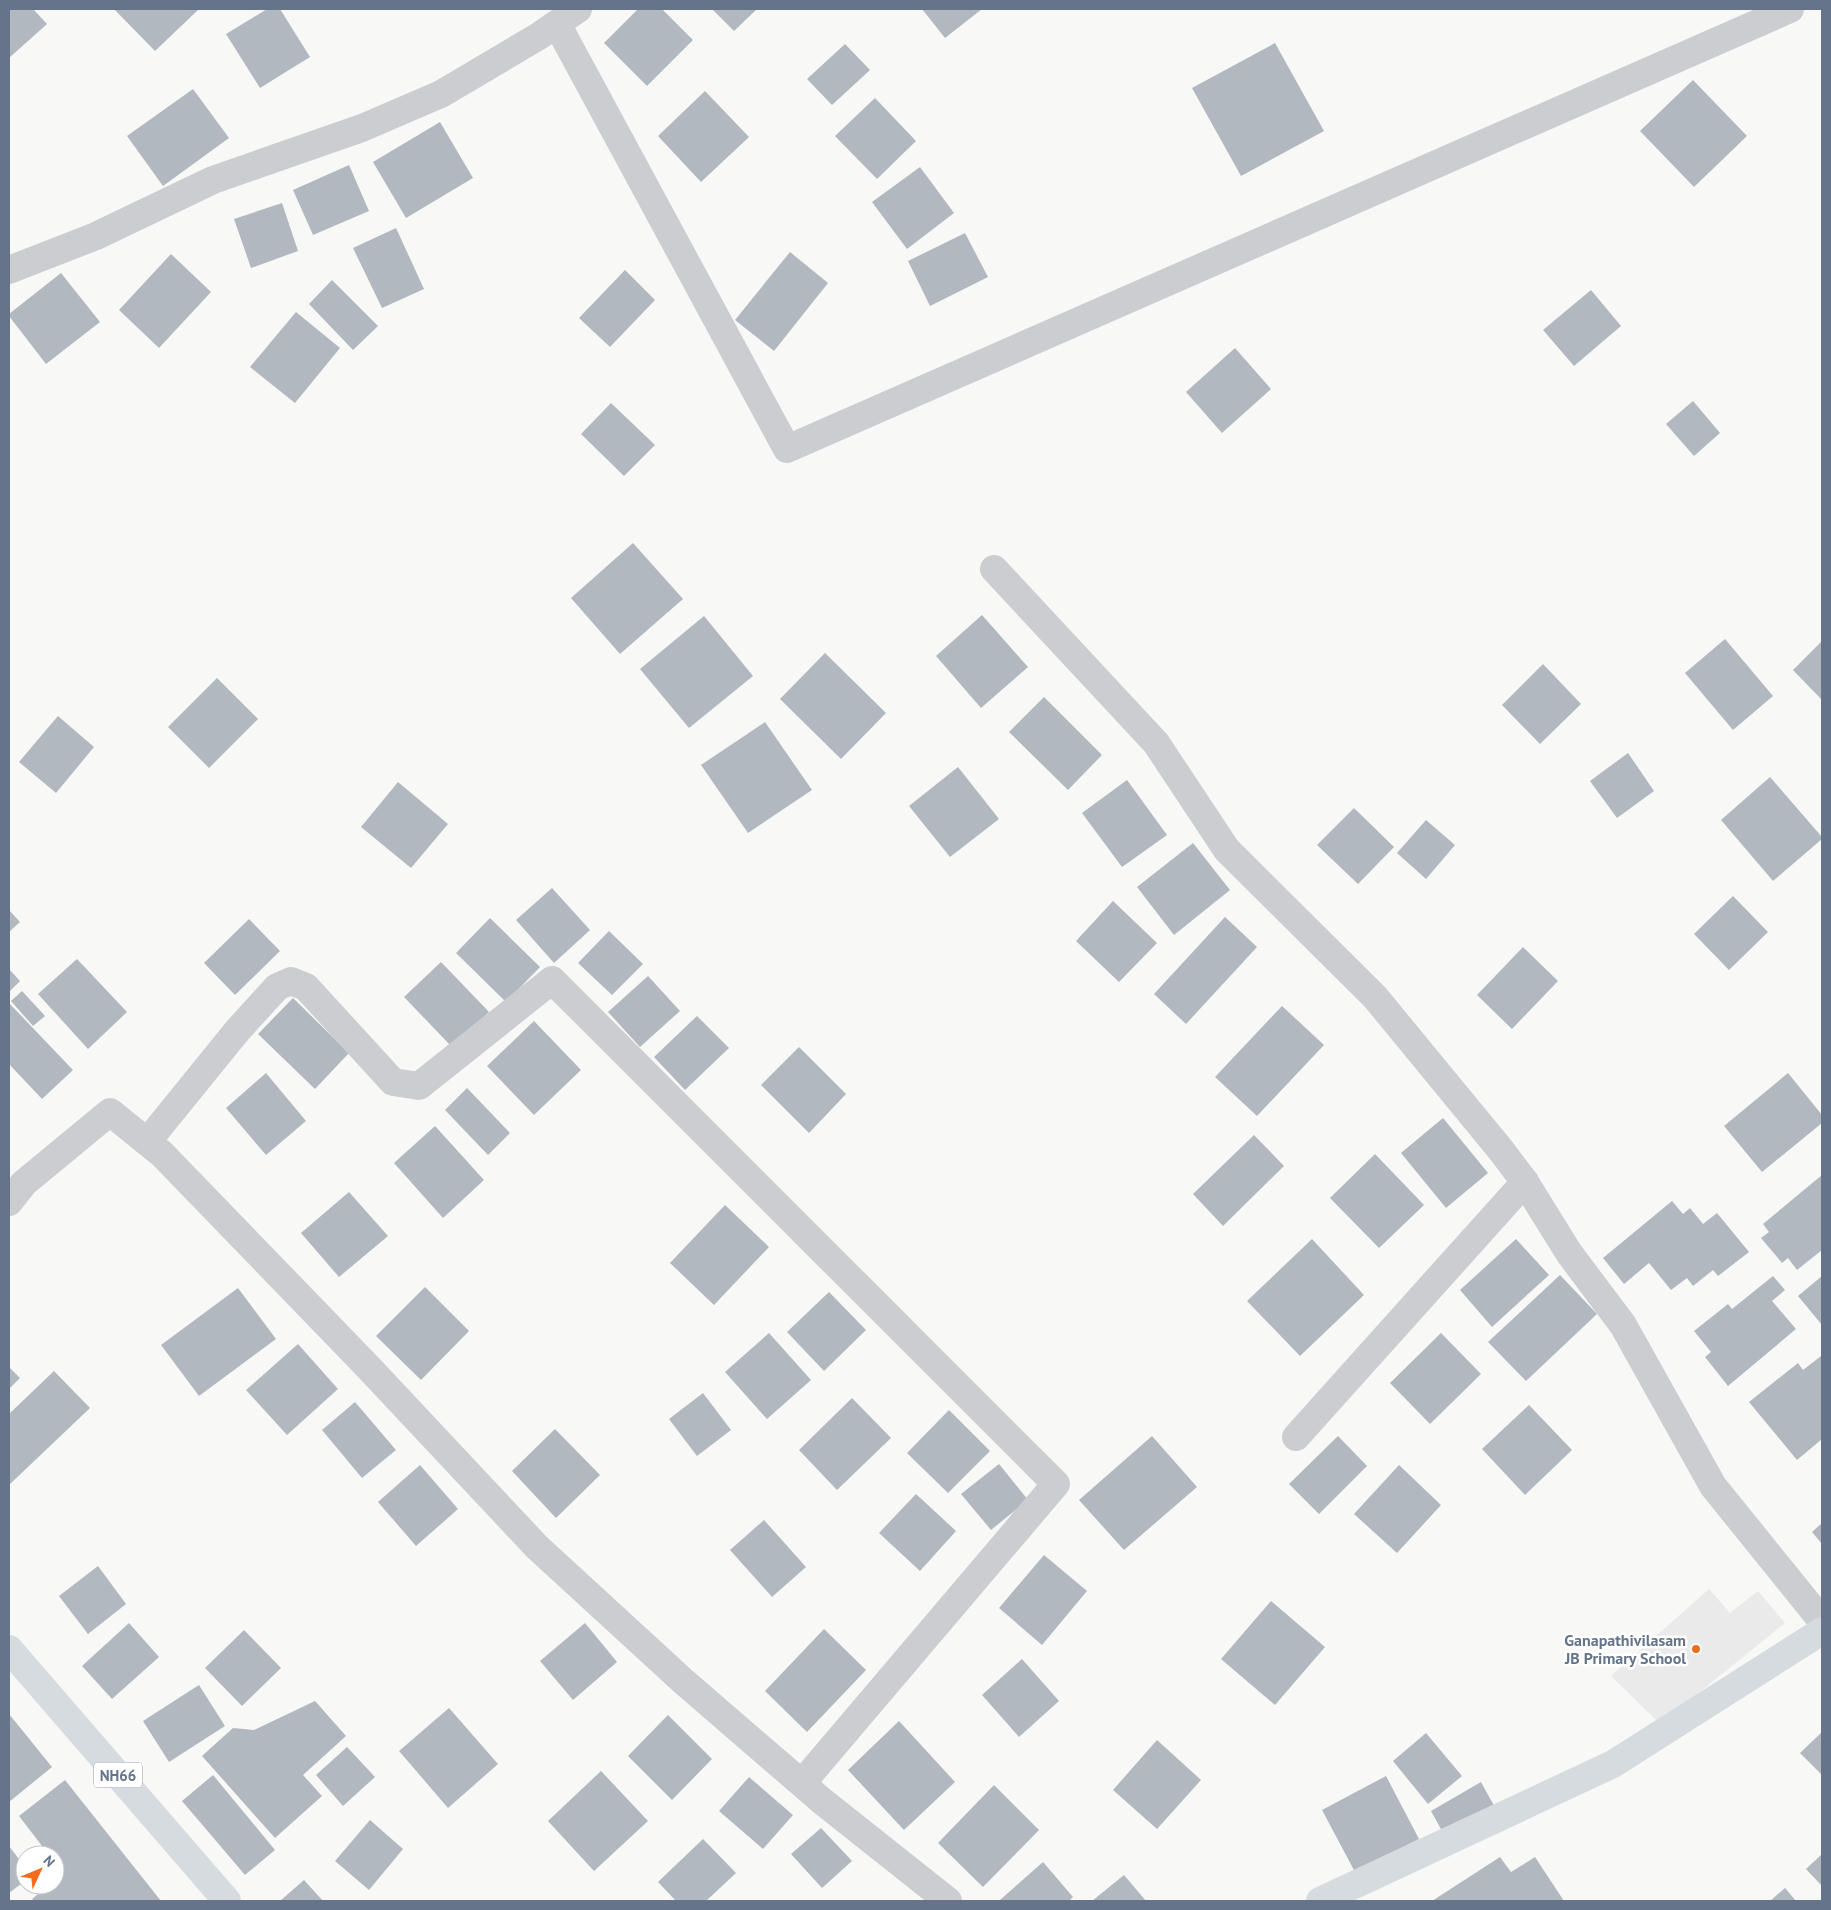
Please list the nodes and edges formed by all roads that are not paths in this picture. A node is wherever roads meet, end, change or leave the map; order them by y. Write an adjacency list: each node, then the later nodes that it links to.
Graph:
1 (1790, 9): 2 (street)
2 (568, 16): 3 (street)
3 (9, 270)
4 (994, 569): 6 (street)
5 (147, 1142): 7 (street); 12 (street); 12 (street)
6 (1525, 1182): 8 (street); 9 (street)
7 (9, 1202)
8 (1296, 1437)
9 (1822, 1620)
10 (1822, 1631): 15 (main road)
11 (9, 1649): 13 (main road, NH66)
12 (802, 1783): 14 (street)
13 (227, 1901)
14 (948, 1901)
15 (1320, 1901)

